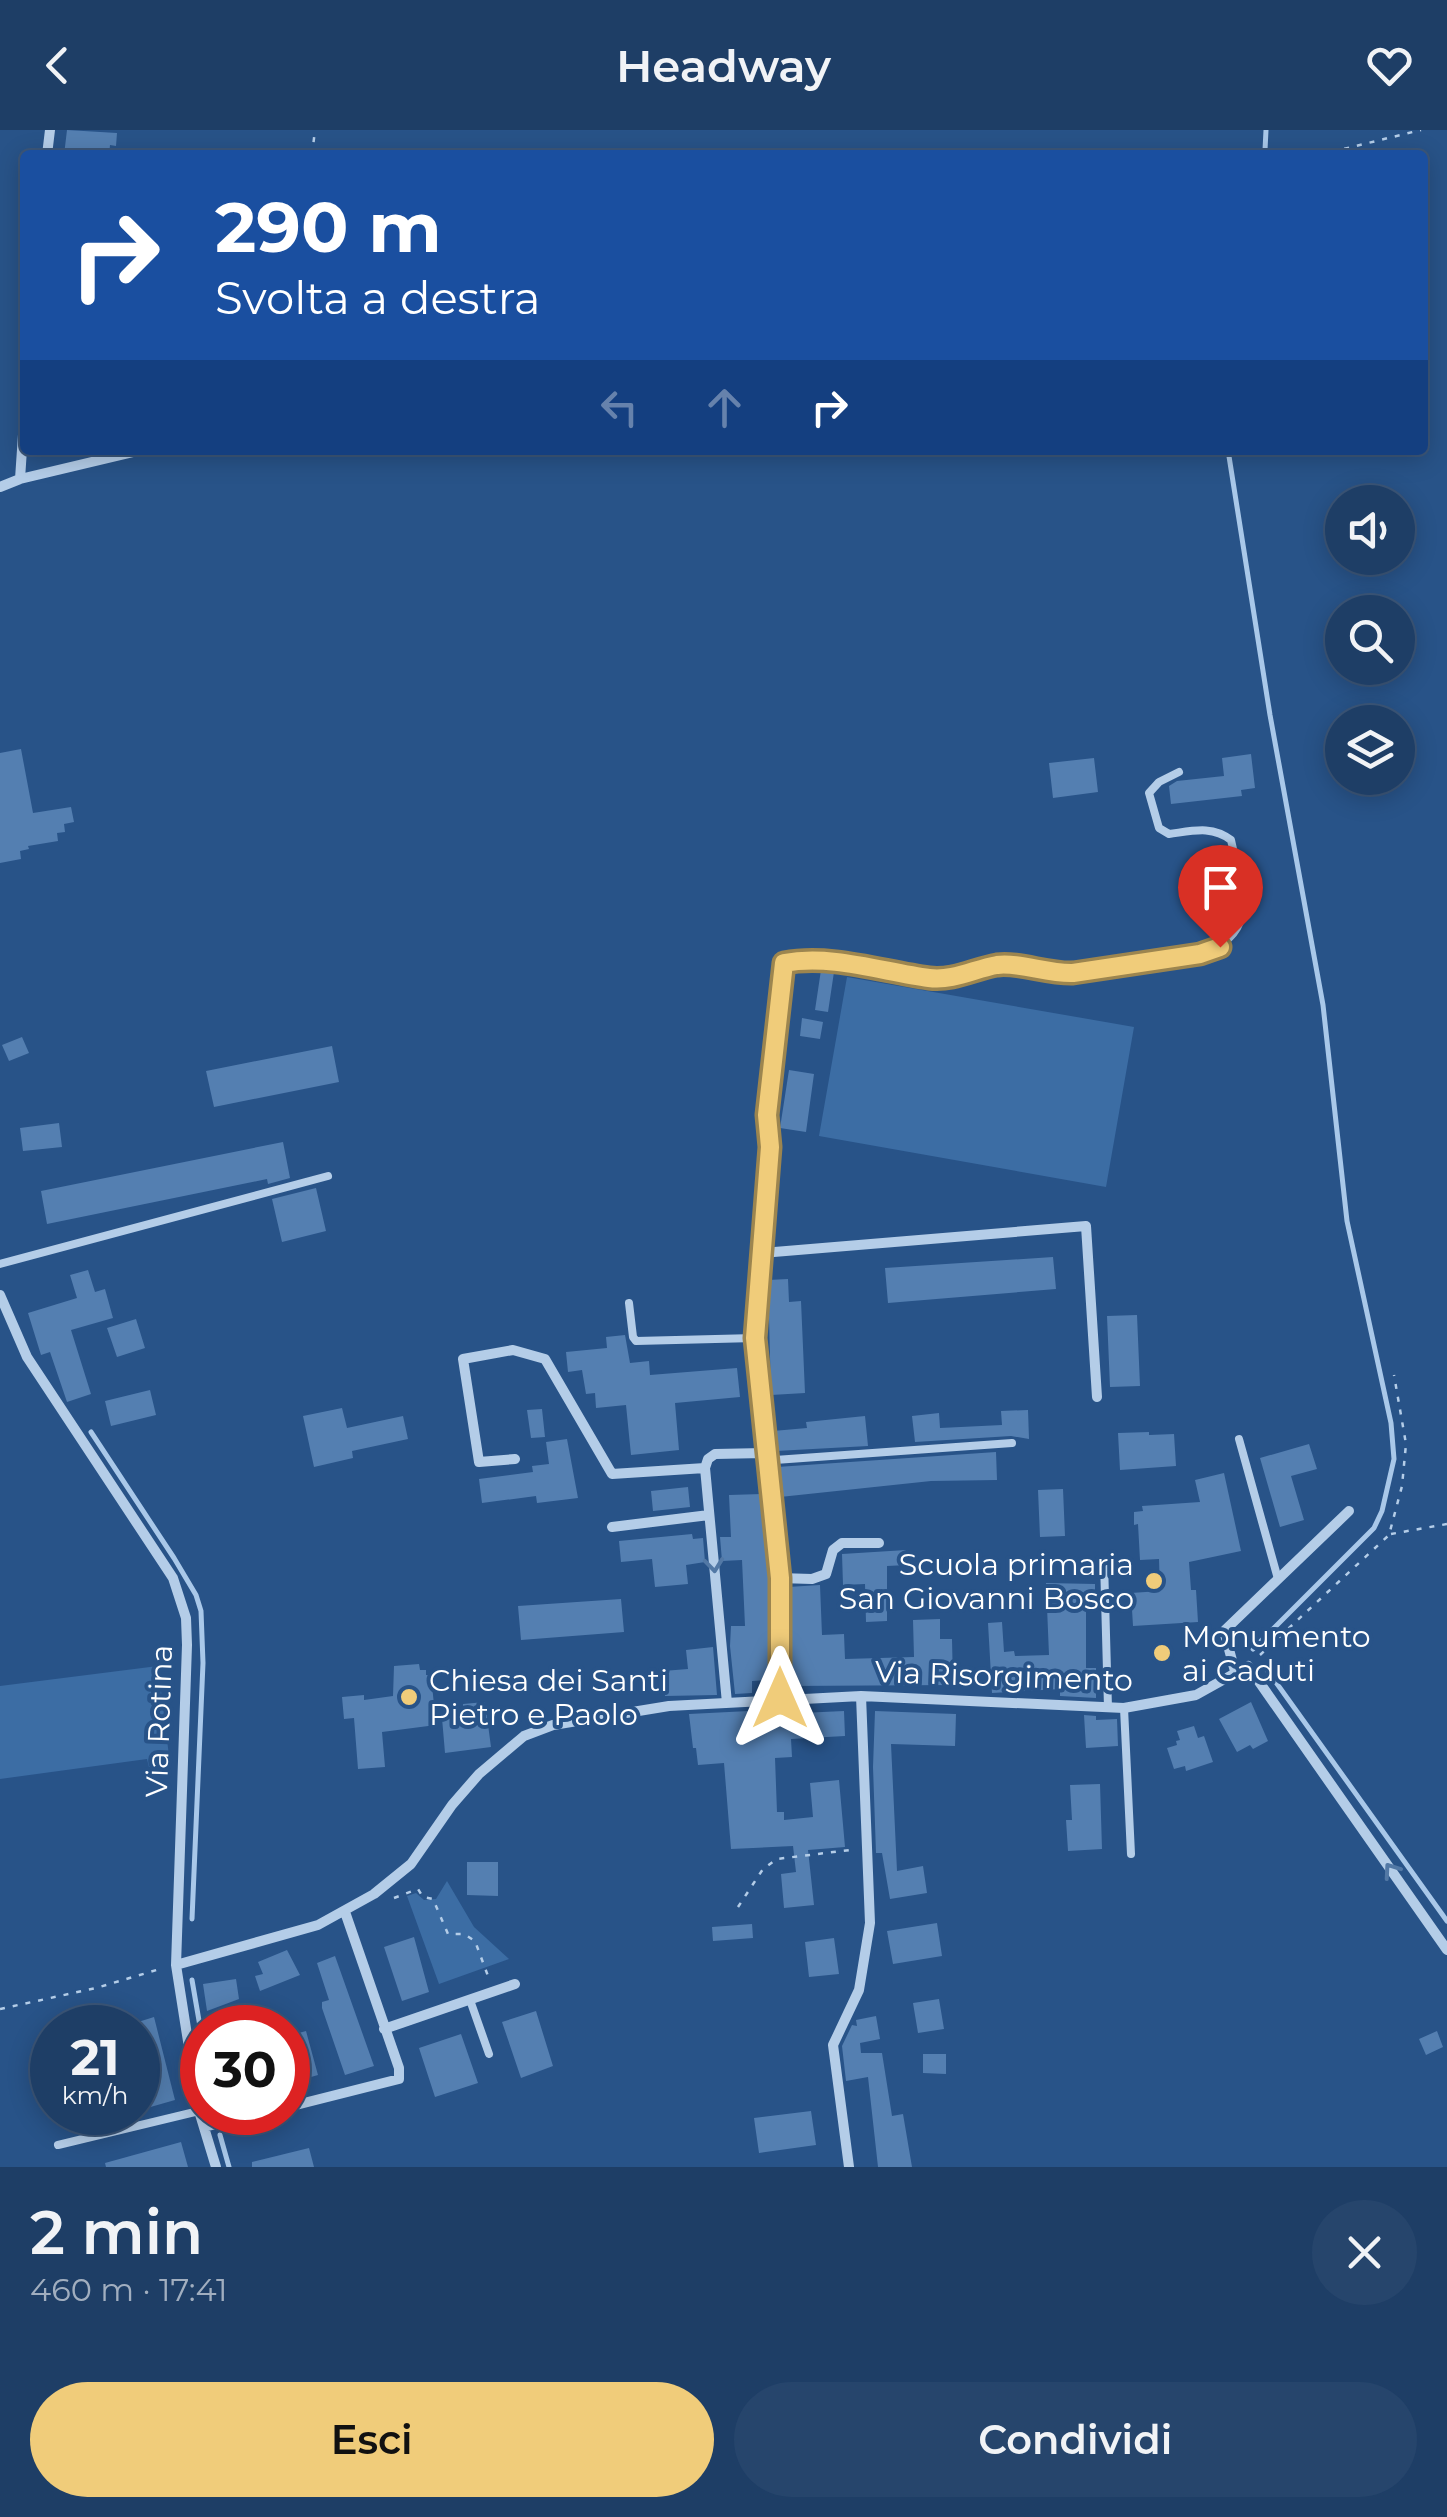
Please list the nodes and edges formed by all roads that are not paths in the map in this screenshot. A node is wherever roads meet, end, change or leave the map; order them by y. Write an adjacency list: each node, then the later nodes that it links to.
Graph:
1 (22, 455): 3 (street)
2 (121, 455): 3 (street)
3 (20, 479): 4 (street)
4 (0, 487)
5 (1178, 772): 6 (lane)
6 (784, 963): 8 (street)
7 (328, 1176): 9 (lane)
8 (760, 1253): 13 (street); 14 (street)
9 (0, 1264)
10 (0, 1295): 12 (street, Via Rotina)
11 (630, 1303): 13 (lane)
12 (5, 1324): 36 (street, Via Rotina)
13 (755, 1338): 17 (street)
14 (1097, 1398)
15 (1239, 1439): 26 (lane)
16 (1012, 1443): 17 (lane)
17 (766, 1453): 19 (street); 25 (street)
18 (516, 1458): 19 (street)
19 (705, 1468): 21 (street)
20 (1349, 1512): 26 (street)
21 (709, 1515): 22 (street); 30 (street, one-way to 30)
22 (612, 1527)
23 (879, 1543): 25 (street)
24 (1104, 1561): 31 (lane)
25 (780, 1578): 29 (street)
26 (1278, 1579): 27 (street)
27 (1236, 1674): 32 (street, Via Risorgimento); 35 (street, Via Risorgimento, one-way to 27)
28 (860, 1696): 29 (street, Via Risorgimento); 31 (street, Via Risorgimento); 47 (street)
29 (780, 1698): 30 (street, Via Risorgimento)
30 (728, 1703): 34 (street, Via Risorgimento)
31 (1108, 1708): 32 (street, Via Risorgimento)
32 (1124, 1708): 33 (lane)
33 (1131, 1854)
34 (345, 1912): 36 (street, Via Risorgimento); 40 (street)
35 (1447, 1950)
36 (176, 1964): 39 (street, Via Rotina)
37 (516, 1984): 38 (street)
38 (470, 2000): 40 (street); 41 (lane)
39 (182, 2005)
40 (384, 2028): 42 (street)
41 (489, 2054)
42 (310, 2101)
43 (180, 2115): 45 (lane)
44 (206, 2135): 46 (street, Via Rotina)
45 (58, 2146)
46 (216, 2167)
47 (850, 2167)

